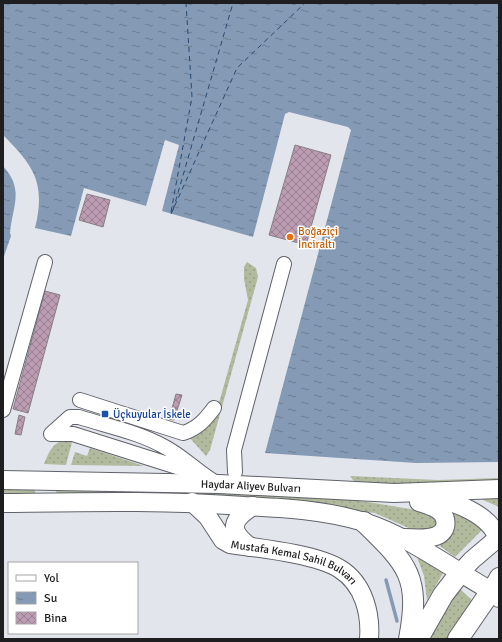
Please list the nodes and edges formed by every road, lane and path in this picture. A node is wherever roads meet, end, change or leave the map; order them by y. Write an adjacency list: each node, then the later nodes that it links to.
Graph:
1 (45, 262): 5 (lane)
2 (284, 264): 7 (lane)
3 (80, 400): 4 (lane)
4 (214, 408)
5 (3, 410)
6 (51, 434): 9 (lane)
7 (235, 472)
8 (3, 480): 9 (main road, Haydar Aliyev Bulvarı)
9 (212, 480): 11 (main road, Haydar Aliyev Bulvarı)
10 (499, 489): 11 (main road, Haydar Aliyev Bulvarı)
11 (394, 493): 16 (main road); 17 (main road)
12 (192, 502): 13 (main road, Haydar Aliyev Bulvarı); 14 (main road, Haydar Aliyev Bulvarı); 18 (main road, Mustafa Kemal Sahil Bulvarı)
13 (3, 503)
14 (253, 506): 15 (main road, Haydar Aliyev Bulvarı); 18 (main road)
15 (364, 522): 16 (main road, Haydar Aliyev Bulvarı); 22 (highway)
16 (403, 538): 19 (main road, Haydar Aliyev Bulvarı)
17 (499, 539): 19 (main road)
18 (250, 547): 21 (main road, Mustafa Kemal Sahil Bulvarı)
19 (460, 573): 20 (main road, Haydar Aliyev Bulvarı); 23 (highway)
20 (497, 592): 24 (highway); 25 (highway)
21 (369, 639)
22 (409, 639)
23 (418, 639)
24 (458, 639)
25 (470, 639)

